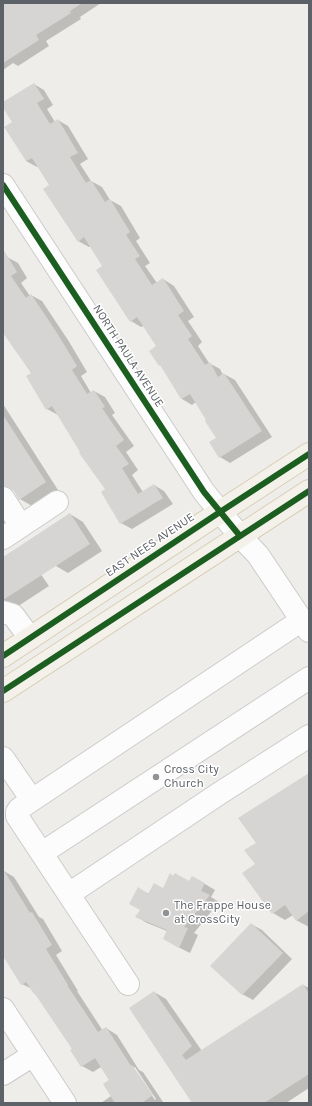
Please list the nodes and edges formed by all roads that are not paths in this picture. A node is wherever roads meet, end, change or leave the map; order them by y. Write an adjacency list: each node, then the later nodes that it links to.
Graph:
1 (3, 185): 6 (street, NORTH PAULA AVENUE)
2 (309, 454): 6 (main road, EAST NEES AVENUE)
3 (309, 491): 8 (main road)
4 (3, 498): 7 (street)
5 (57, 502): 7 (street)
6 (220, 512): 8 (street, NORTH PAULA AVENUE); 12 (main road, EAST NEES AVENUE)
7 (21, 526): 9 (street)
8 (240, 536): 11 (street, NORTH PAULA AVENUE); 15 (main road)
9 (3, 538)
10 (3, 612): 12 (street)
11 (305, 625): 18 (street)
12 (30, 638): 13 (main road, EAST NEES AVENUE)
13 (3, 656)
14 (309, 678): 19 (street)
15 (3, 692)
16 (309, 736): 20 (street)
17 (3, 758): 18 (street)
18 (32, 800): 19 (street)
19 (42, 853): 20 (street)
20 (69, 894): 21 (street)
21 (128, 984)
22 (3, 1009): 23 (street)
23 (33, 1055): 24 (street); 25 (street)
24 (3, 1074)
25 (65, 1103)

